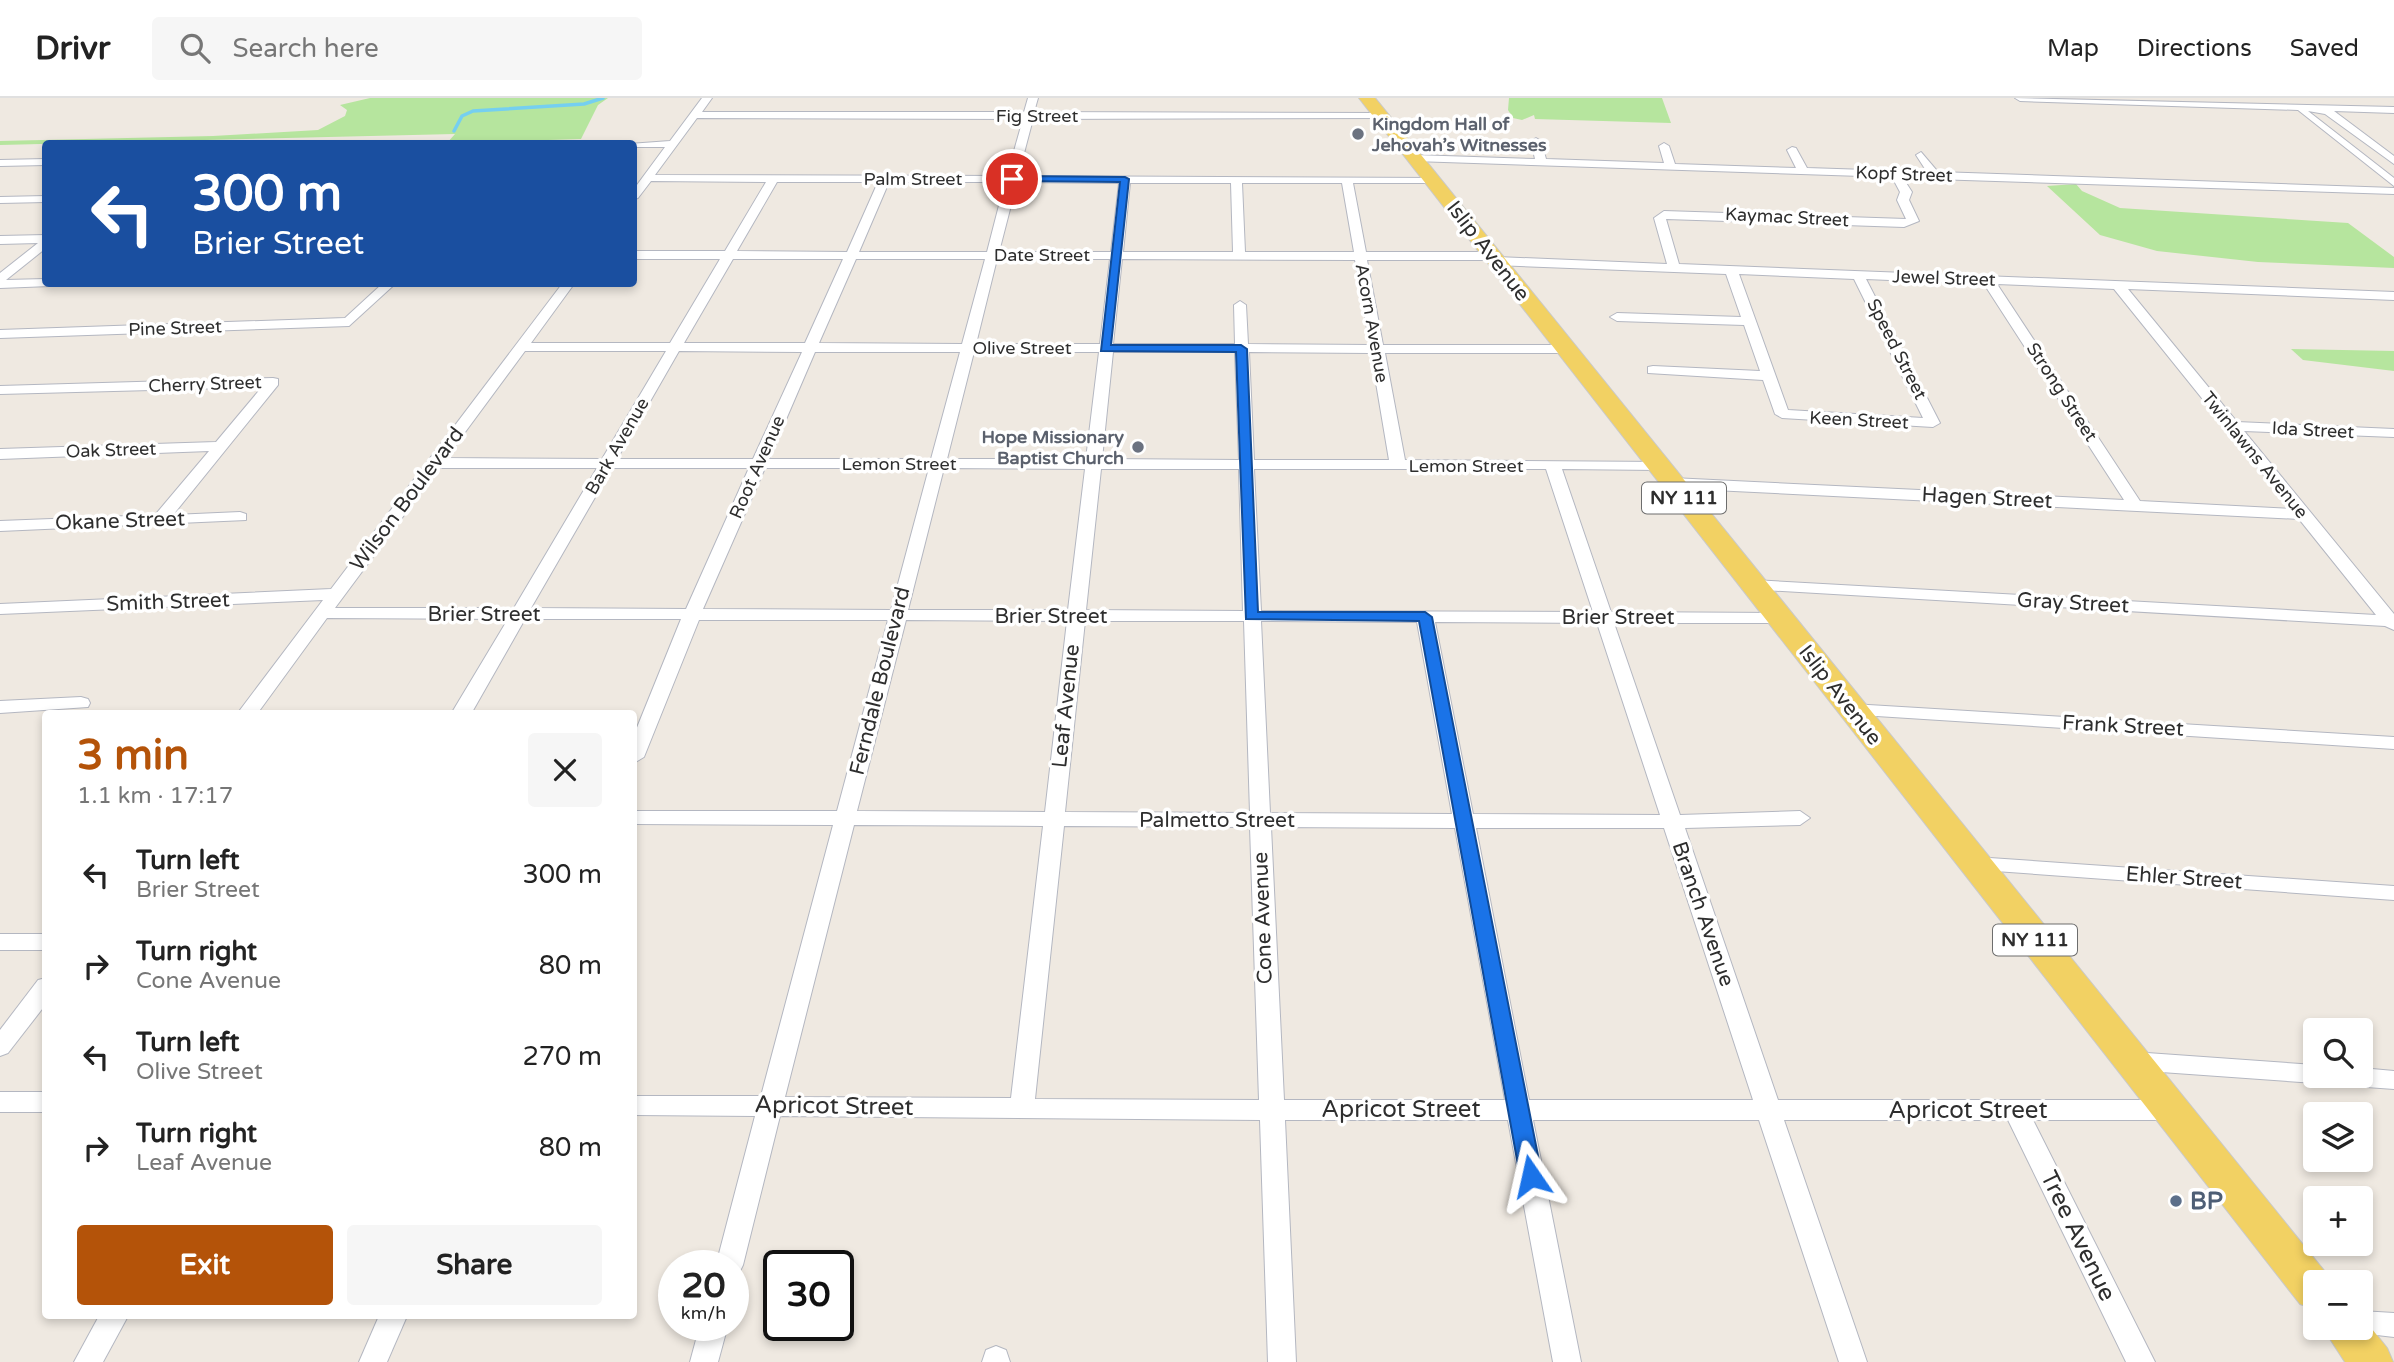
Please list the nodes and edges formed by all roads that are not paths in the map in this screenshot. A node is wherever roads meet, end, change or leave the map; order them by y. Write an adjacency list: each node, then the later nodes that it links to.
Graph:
1 (707, 98): 9 (street)
2 (2020, 98): 3 (street)
3 (2045, 98): 7 (street)
4 (2296, 98): 7 (street)
5 (1030, 107): 6 (street, Fig Street); 9 (street, Fig Street); 31 (street, Ferndale Boulevard)
6 (1374, 107): 19 (main road, Islip Avenue / NY 111)
7 (2307, 107): 8 (street); 13 (street); 15 (street)
8 (2394, 110)
9 (694, 115): 12 (street)
10 (1536, 141): 22 (street)
11 (637, 144): 12 (street)
12 (672, 144): 28 (street)
13 (2345, 145): 15 (street); 36 (street)
14 (1664, 146): 24 (street)
15 (2374, 146): 16 (street); 20 (street)
16 (2394, 146)
17 (1792, 150): 25 (street)
18 (1921, 155): 27 (street)
19 (1414, 158): 22 (street, Kopf Street); 35 (main road, Islip Avenue / NY 111)
20 (2394, 161)
21 (42, 162): 23 (street)
22 (1541, 162): 24 (street, Kopf Street)
23 (0, 163)
24 (1670, 166): 25 (street, Kopf Street)
25 (1803, 171): 26 (street, Kopf Street)
26 (1895, 174): 27 (street, Kopf Street); 52 (street, Kaymac Street)
27 (1934, 175): 37 (street, Kopf Street)
28 (647, 178): 29 (street, Palm Street); 38 (street)
29 (773, 179): 30 (street, Palm Street); 45 (street, Bark Avenue)
30 (885, 179): 31 (street, Palm Street); 46 (street, Root Avenue)
31 (1012, 179): 32 (street, Palm Street); 47 (street, Ferndale Boulevard)
32 (1125, 179): 33 (street, Palm Street); 48 (street, Leaf Avenue)
33 (1236, 179): 34 (street, Palm Street); 49 (street)
34 (1347, 180): 35 (street, Palm Street); 50 (street, Acorn Avenue)
35 (1432, 180): 51 (main road, Islip Avenue / NY 111)
36 (2394, 183)
37 (2394, 191)
38 (637, 192)
39 (42, 199): 40 (street)
40 (0, 200)
41 (0, 240): 42 (street)
42 (42, 240)
43 (42, 244): 56 (street)
44 (637, 255): 45 (street, Date Street)
45 (729, 255): 46 (street, Date Street); 67 (street, Bark Avenue)
46 (850, 255): 47 (street, Date Street); 68 (street, Root Avenue)
47 (991, 256): 48 (street, Date Street); 69 (street, Ferndale Boulevard)
48 (1116, 256): 49 (street, Date Street); 70 (street, Leaf Avenue)
49 (1239, 256): 50 (street, Date Street)
50 (1360, 256): 51 (street, Date Street); 72 (street, Acorn Avenue)
51 (1493, 258): 52 (street, Jewel Street); 73 (main road, Islip Avenue / NY 111)
52 (1674, 267): 53 (street, Jewel Street)
53 (1731, 270): 54 (street, Jewel Street); 64 (street)
54 (1858, 275): 55 (street, Jewel Street); 77 (street, Speed Street)
55 (1987, 279): 58 (street, Jewel Street); 91 (street, Strong Street)
56 (0, 282): 57 (street)
57 (42, 283)
58 (2117, 285): 61 (street, Jewel Street); 78 (street, Twinlawns Avenue)
59 (386, 287): 65 (street, Pine Street)
60 (566, 287): 66 (street, Wilson Boulevard)
61 (2394, 296)
62 (1240, 305): 71 (street, Cone Avenue)
63 (1617, 317): 64 (street)
64 (1748, 321): 75 (street)
65 (0, 334)
66 (520, 347): 67 (street, Olive Street); 82 (street, Wilson Boulevard)
67 (674, 348): 68 (street, Olive Street); 83 (street, Bark Avenue)
68 (810, 348): 69 (street, Olive Street); 84 (street, Root Avenue)
69 (967, 348): 70 (street, Olive Street); 85 (street, Ferndale Boulevard)
70 (1105, 349): 71 (street, Olive Street); 86 (street, Leaf Avenue)
71 (1241, 349): 72 (street, Olive Street); 87 (street, Cone Avenue)
72 (1377, 349): 73 (street, Olive Street); 88 (street, Acorn Avenue)
73 (1566, 349): 90 (main road, Islip Avenue / NY 111)
74 (1653, 370): 75 (street)
75 (1768, 376): 77 (street, Keen Street)
76 (0, 390): 80 (street, Cherry Street)
77 (1933, 424)
78 (2232, 426): 79 (street, Ida Street); 92 (street, Twinlawns Avenue)
79 (2394, 433)
80 (221, 446): 81 (street, Oak Street); 94 (street, Cherry Street)
81 (0, 454)
82 (434, 463): 83 (street, Lemon Street); 97 (street, Wilson Boulevard)
83 (607, 464): 84 (street, Lemon Street); 100 (street, Bark Avenue)
84 (759, 464): 85 (street, Lemon Street); 101 (street, Root Avenue)
85 (936, 464): 86 (street, Lemon Street); 102 (street, Ferndale Boulevard)
86 (1091, 465): 87 (street, Lemon Street); 103 (street, Leaf Avenue)
87 (1245, 465): 88 (street, Lemon Street); 104 (street, Cone Avenue)
88 (1398, 466): 89 (street, Lemon Street)
89 (1553, 466): 90 (street, Lemon Street); 106 (street, Branch Avenue)
90 (1665, 474): 91 (street, Hagen Street); 96 (main road, Islip Avenue / NY 111)
91 (2135, 505): 92 (street, Hagen Street)
92 (2302, 514): 108 (street, Twinlawns Avenue)
93 (240, 517): 94 (street, Okane Street)
94 (160, 520): 95 (street, Okane Street)
95 (0, 526)
96 (1753, 585): 107 (main road, Islip Avenue / NY 111); 108 (street, Gray Street)
97 (336, 594): 98 (street, Smith Street); 99 (street, Wilson Boulevard)
98 (0, 609)
99 (322, 613): 100 (street, Brier Street); 111 (street, Wilson Boulevard)
100 (518, 614): 101 (street, Brier Street); 112 (street, Bark Avenue)
101 (692, 614): 102 (street, Brier Street); 115 (street, Root Avenue)
102 (896, 615): 103 (street, Brier Street); 117 (street, Ferndale Boulevard)
103 (1076, 616): 104 (street, Brier Street); 119 (street, Leaf Avenue)
104 (1251, 616): 105 (street, Brier Street); 120 (street, Cone Avenue)
105 (1425, 617): 106 (street, Brier Street); 121 (street)
106 (1602, 617): 107 (street, Brier Street); 122 (street, Branch Avenue)
107 (1779, 618): 113 (main road, Islip Avenue / NY 111)
108 (2393, 622)
109 (81, 702): 110 (street)
110 (0, 706)
111 (250, 710)
112 (463, 710)
113 (1852, 710): 114 (street, Frank Street); 123 (main road, Islip Avenue / NY 111)
114 (2394, 743)
115 (637, 750)
116 (637, 817): 117 (street, Palmetto Street)
117 (845, 818): 119 (street, Palmetto Street); 136 (street, Ferndale Boulevard)
118 (1800, 818): 122 (street, Palmetto Street)
119 (1054, 820): 120 (street, Palmetto Street); 137 (street, Leaf Avenue)
120 (1260, 821): 121 (street, Palmetto Street); 140 (street, Cone Avenue)
121 (1465, 821): 122 (street, Palmetto Street); 138 (street)
122 (1671, 822): 139 (street, Branch Avenue)
123 (1975, 864): 124 (street, Ehler Street); 129 (main road, Islip Avenue / NY 111)
124 (2394, 892)
125 (0, 942): 126 (street)
126 (42, 942)
127 (42, 991): 128 (street)
128 (0, 1047)
129 (2133, 1061): 130 (street); 142 (main road, Islip Avenue / NY 111)
130 (2303, 1073)
131 (2373, 1078): 132 (street)
132 (2394, 1080)
133 (0, 1102): 134 (street)
134 (42, 1102)
135 (637, 1105): 136 (street, Apricot Street)
136 (770, 1105): 137 (street, Apricot Street); 143 (street, Ferndale Boulevard)
137 (1022, 1108): 140 (street, Apricot Street)
138 (1518, 1108): 139 (street, Apricot Street); 140 (street, Apricot Street); 155 (street)
139 (1769, 1109): 141 (street, Apricot Street); 156 (street, Branch Avenue)
140 (1269, 1110): 154 (street, Cone Avenue)
141 (2016, 1110): 142 (street, Apricot Street); 157 (street, Tree Avenue)
142 (2169, 1110): 144 (main road, Islip Avenue / NY 111)
143 (733, 1250)
144 (2303, 1276)
145 (112, 1319): 151 (street)
146 (392, 1319): 152 (street)
147 (2373, 1324): 148 (street)
148 (2394, 1325)
149 (2354, 1340): 158 (main road)
150 (710, 1341): 153 (street)
151 (88, 1362)
152 (373, 1362)
153 (704, 1362)
154 (1282, 1362)
155 (1567, 1362)
156 (1853, 1362)
157 (2141, 1362)
158 (2371, 1362)

